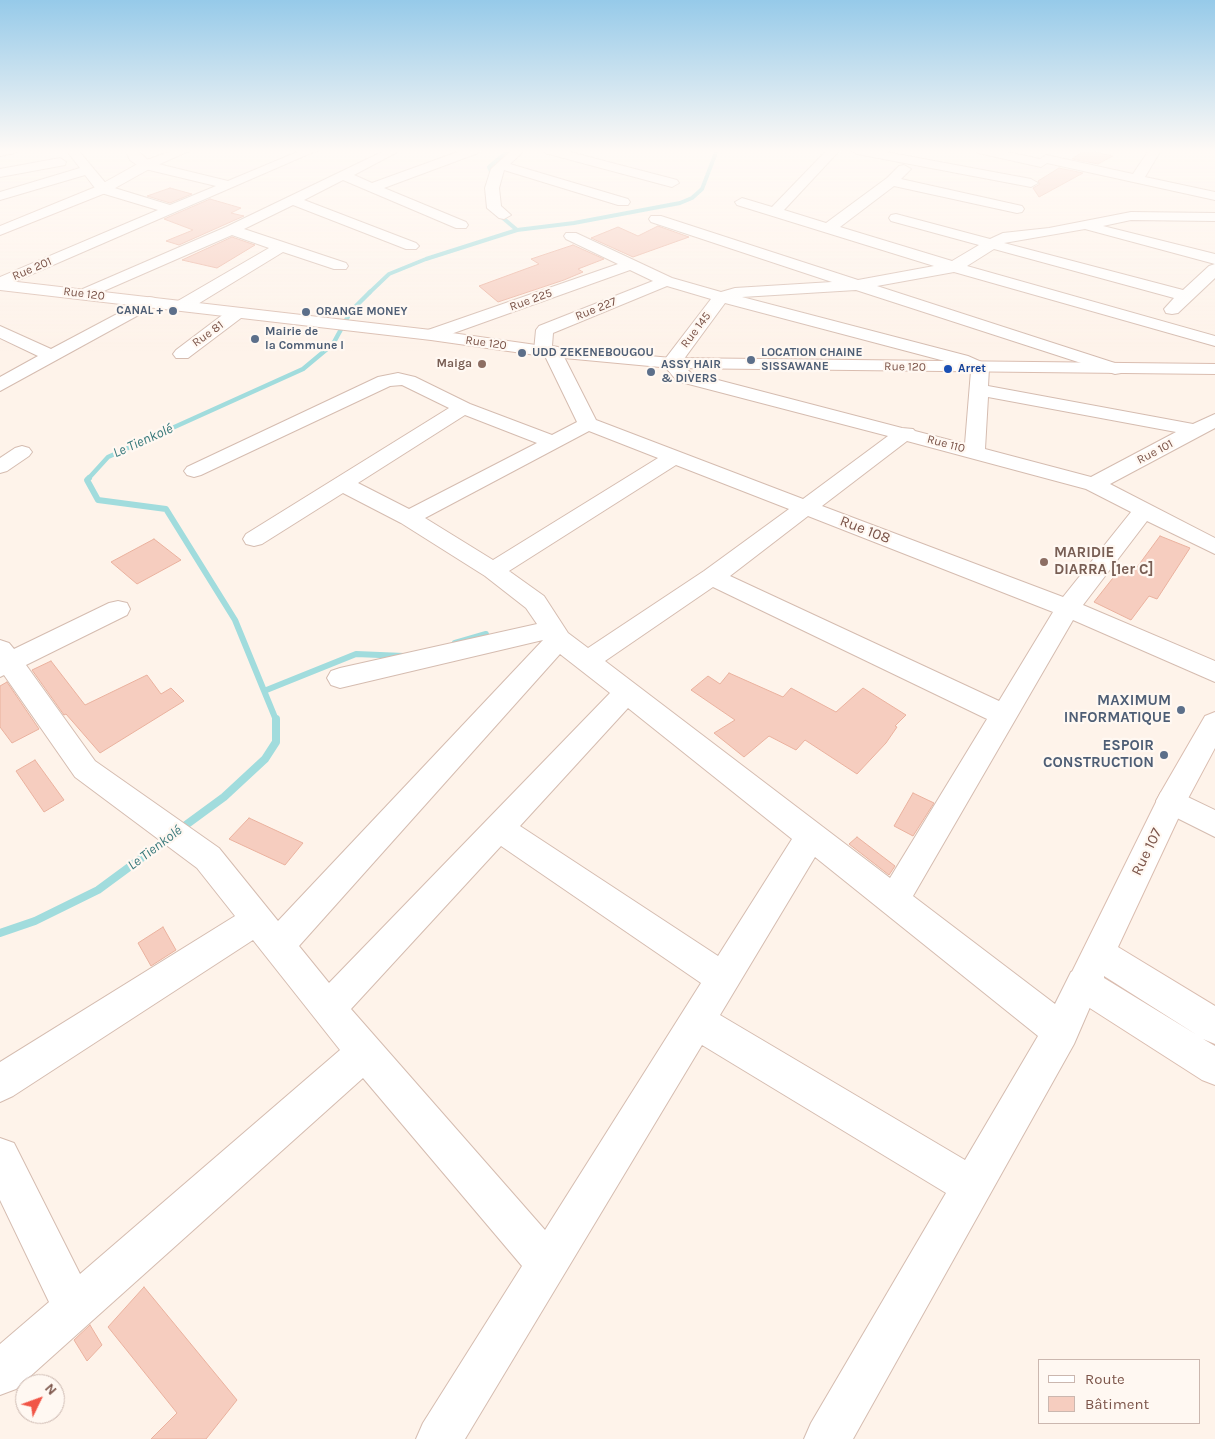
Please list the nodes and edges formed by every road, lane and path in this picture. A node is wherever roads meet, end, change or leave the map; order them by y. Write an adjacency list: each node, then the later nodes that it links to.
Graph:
1 (34, 217): 17 (street)
2 (154, 217): 29 (street, Rue 201)
3 (258, 217): 16 (street)
4 (337, 217): 21 (street)
5 (443, 217): 13 (street)
6 (791, 217): 15 (street)
7 (844, 217): 15 (street)
8 (896, 217): 12 (street)
9 (1012, 217): 20 (street)
10 (1125, 217): 14 (street)
11 (656, 219): 30 (street)
12 (888, 223): 19 (street); 20 (street)
13 (461, 225)
14 (1082, 225): 20 (street); 23 (street)
15 (828, 229): 19 (street)
16 (231, 230): 22 (street); 31 (street)
17 (0, 231)
18 (571, 236): 24 (street)
19 (864, 240): 26 (street)
20 (999, 240): 26 (street); 32 (street)
21 (411, 246)
22 (281, 247): 25 (street); 35 (street)
23 (1215, 259)
24 (630, 265): 28 (street); 39 (street, Rue 225)
25 (340, 266)
26 (954, 267): 30 (street); 37 (street)
27 (1215, 269): 32 (street)
28 (666, 281): 33 (street); 41 (street, Rue 227)
29 (0, 284): 31 (street, Rue 120)
30 (856, 285): 33 (street); 46 (street)
31 (84, 294): 34 (street, Rue 120)
32 (1185, 296): 37 (street)
33 (721, 297): 44 (street, Rue 145); 45 (street)
34 (149, 302): 35 (street, Rue 120); 43 (street)
35 (182, 306): 36 (street, Rue 120)
36 (235, 314): 39 (street, Rue 120); 42 (street, Rue 81)
37 (1157, 325): 40 (street)
38 (0, 331): 43 (street)
39 (431, 335): 41 (street, Rue 120)
40 (1215, 341)
41 (548, 351): 44 (street, Rue 120); 52 (street)
42 (182, 354)
43 (51, 356): 48 (street)
44 (671, 363): 45 (street, Rue 120); 54 (street, Rue 110)
45 (980, 368): 46 (street, Rue 120); 49 (street)
46 (1115, 369): 47 (street, Rue 120)
47 (1215, 369)
48 (0, 385)
49 (979, 390): 53 (street); 57 (street)
50 (463, 408): 55 (street); 60 (street); 61 (street)
51 (1215, 420): 53 (street, Rue 101)
52 (588, 424): 55 (street); 58 (street, Rue 108)
53 (1196, 430): 62 (street, Rue 101)
54 (906, 433): 57 (street, Rue 110); 63 (street)
55 (553, 442): 65 (street)
56 (22, 452): 59 (street)
57 (975, 452): 62 (street, Rue 110)
58 (674, 457): 63 (street, Rue 108); 68 (street)
59 (0, 466)
60 (194, 471)
61 (342, 484): 65 (street); 66 (street)
62 (1094, 484): 64 (street, Rue 110)
63 (804, 507): 69 (street); 70 (street, Rue 108)
64 (1144, 510): 67 (street, Rue 110); 70 (street)
65 (409, 518): 68 (street)
66 (254, 539)
67 (1215, 547)
68 (494, 572): 72 (street)
69 (712, 577): 74 (street); 78 (street)
70 (1068, 608): 75 (street, Rue 108); 78 (street)
71 (118, 609): 73 (street)
72 (556, 634): 74 (street); 76 (street); 85 (street)
73 (3, 660): 85 (street)
74 (587, 661): 77 (street)
75 (1215, 672)
76 (340, 678)
77 (627, 692): 82 (street); 83 (street)
78 (1004, 715): 84 (street)
79 (1215, 723): 80 (street, Rue 107)
80 (1171, 801): 81 (street); 86 (street, Rue 107)
81 (1215, 824)
82 (499, 828): 87 (street); 88 (street)
83 (811, 836): 84 (street); 87 (street)
84 (894, 900): 91 (street)
85 (267, 932): 88 (street); 94 (street)
86 (1091, 969): 90 (street); 91 (street, Rue 107); 93 (street)
87 (724, 979): 89 (street)
88 (328, 1009): 92 (street)
89 (698, 1022): 96 (street); 97 (street)
90 (1215, 1026)
91 (1061, 1031): 96 (street, Rue 107)
92 (366, 1051): 97 (street); 98 (street)
93 (1215, 1067)
94 (0, 1083)
95 (0, 1157): 98 (street)
96 (971, 1186): 101 (street, Rue 107)
97 (547, 1264): 100 (street)
98 (74, 1308): 99 (street)
99 (0, 1373)
100 (439, 1439)
101 (827, 1439)

